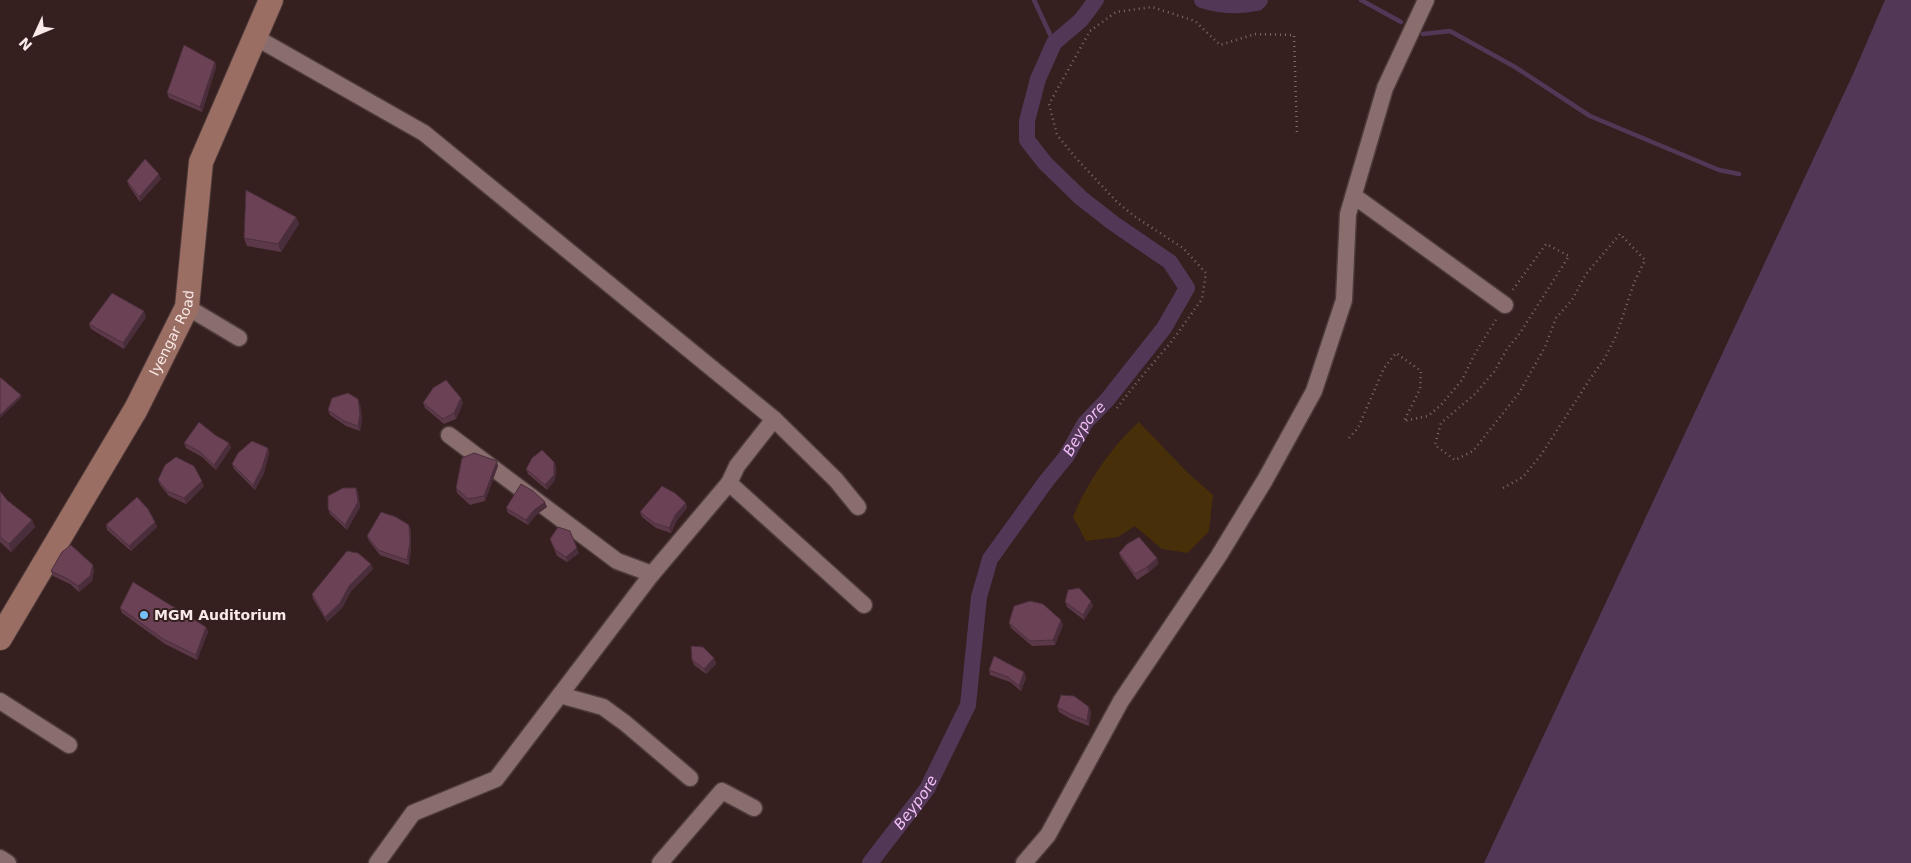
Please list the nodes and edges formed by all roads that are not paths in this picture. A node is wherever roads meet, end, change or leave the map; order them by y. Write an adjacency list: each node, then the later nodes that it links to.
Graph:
1 (271, 0): 3 (main road, Iyengar Road)
2 (1426, 0): 4 (street)
3 (255, 37): 6 (main road, Iyengar Road); 8 (street)
4 (1354, 196): 5 (street); 24 (street)
5 (1505, 305)
6 (187, 306): 7 (street); 14 (main road, Iyengar Road)
7 (238, 338)
8 (774, 419): 10 (street); 11 (street)
9 (449, 435): 12 (street)
10 (729, 483): 12 (street); 13 (street)
11 (858, 507)
12 (652, 574): 15 (street)
13 (864, 605)
14 (0, 638)
15 (560, 695): 18 (street); 22 (street)
16 (0, 701): 17 (street)
17 (69, 745)
18 (690, 778)
19 (754, 808): 23 (street)
20 (0, 858): 21 (street)
21 (8, 863)
22 (377, 863)
23 (660, 863)
24 (1024, 863)

